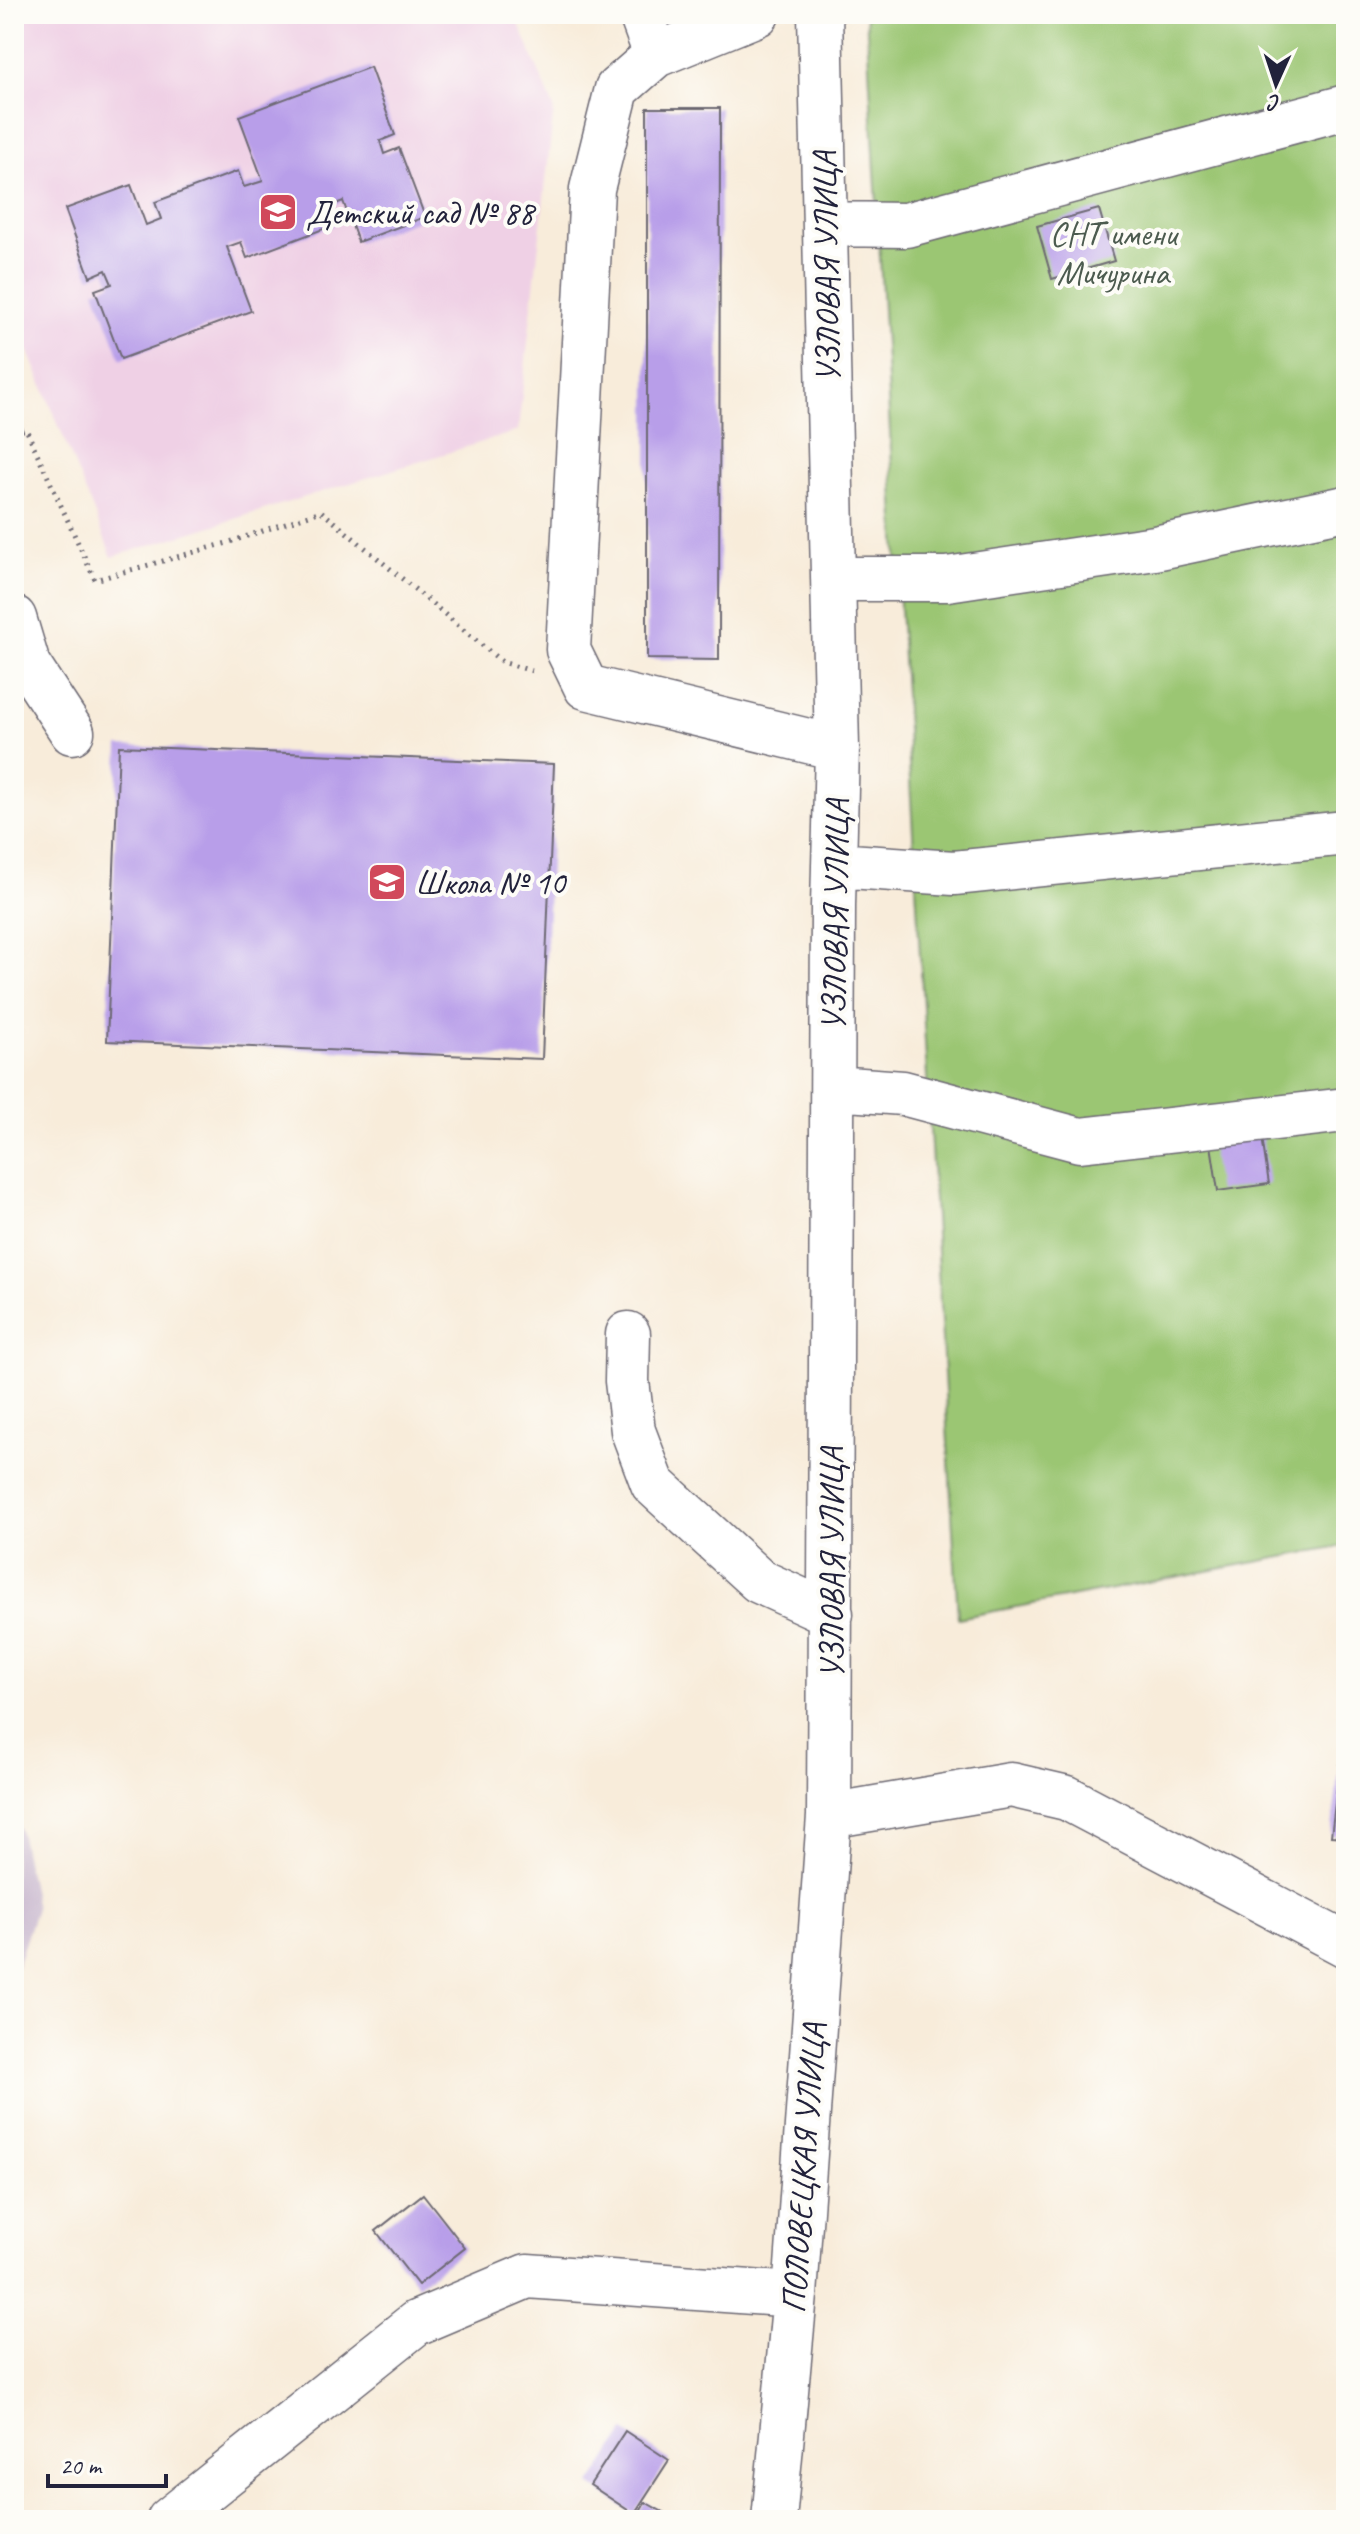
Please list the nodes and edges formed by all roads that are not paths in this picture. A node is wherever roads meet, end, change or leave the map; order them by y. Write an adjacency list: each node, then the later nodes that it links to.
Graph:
1 (641, 14): 4 (street)
2 (757, 14): 4 (street)
3 (820, 14): 6 (street, УЗЛОВАЯ УЛИЦА)
4 (656, 55): 11 (street)
5 (1346, 107): 6 (street)
6 (825, 224): 8 (street, УЗЛОВАЯ УЛИЦА)
7 (1346, 508): 8 (street)
8 (833, 579): 11 (street, УЗЛОВАЯ УЛИЦА)
9 (14, 618): 10 (street)
10 (72, 732)
11 (837, 748): 13 (street, УЗЛОВАЯ УЛИЦА)
12 (1346, 833): 13 (street)
13 (834, 865): 14 (street, УЗЛОВАЯ УЛИЦА)
14 (834, 1088): 15 (street); 17 (street, УЗЛОВАЯ УЛИЦА)
15 (1346, 1110)
16 (628, 1334): 17 (street)
17 (831, 1614): 18 (street, УЗЛОВАЯ УЛИЦА)
18 (829, 1816): 19 (street); 20 (street, ПОЛОВЕЦКАЯ УЛИЦА)
19 (1346, 1945)
20 (795, 2295): 21 (street); 22 (street, ПОЛОВЕЦКАЯ УЛИЦА)
21 (169, 2520)
22 (774, 2520)

